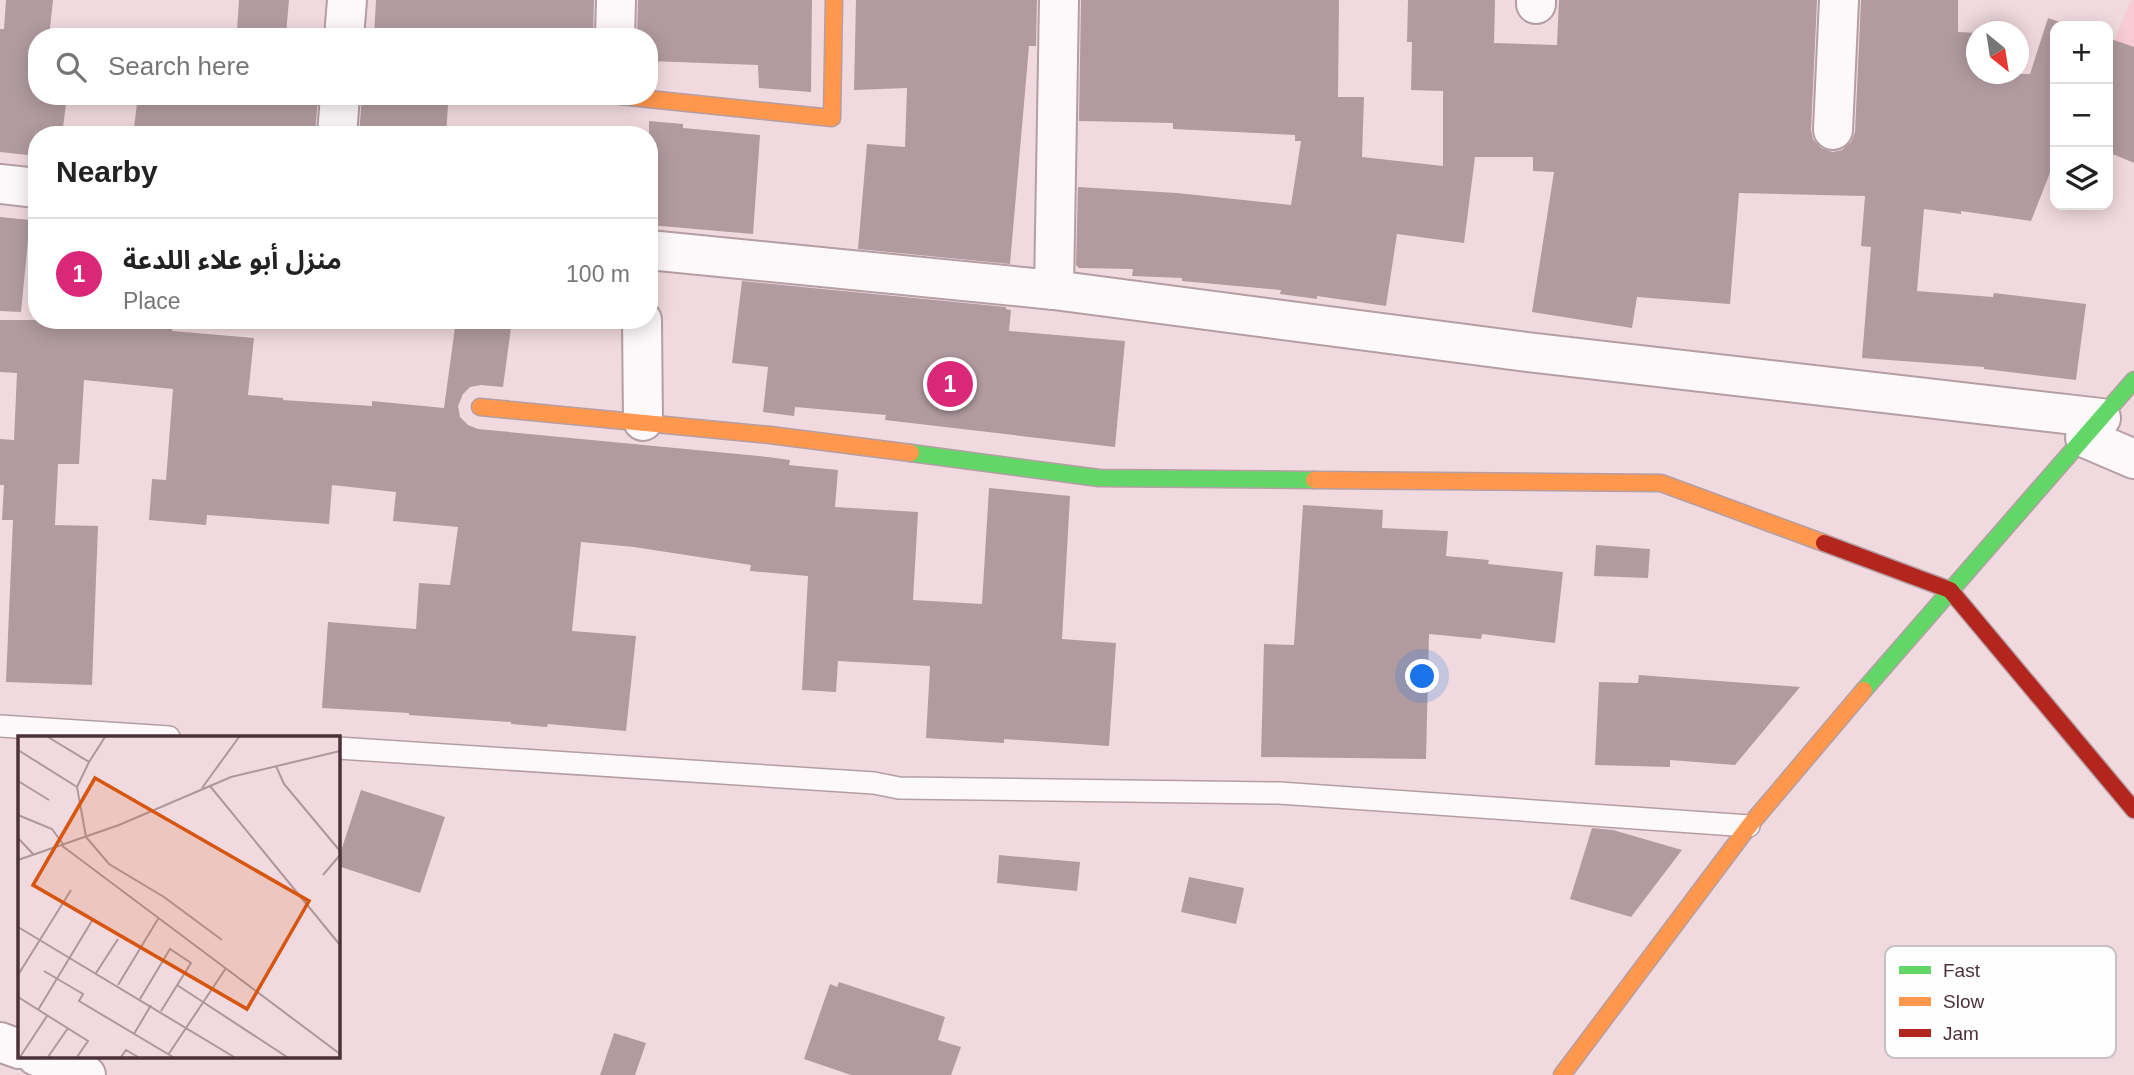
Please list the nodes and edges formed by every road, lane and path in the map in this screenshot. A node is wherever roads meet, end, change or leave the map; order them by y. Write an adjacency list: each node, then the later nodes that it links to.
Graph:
1 (347, 0): 6 (street)
2 (616, 0): 7 (street)
3 (834, 0): 8 (street)
4 (1059, 0): 15 (street)
5 (1839, 0): 11 (street)
6 (345, 28)
7 (615, 28)
8 (658, 100)
9 (339, 105): 10 (street)
10 (338, 126)
11 (1833, 130)
12 (0, 184): 13 (street)
13 (28, 187)
14 (658, 251): 15 (street)
15 (1054, 290): 20 (street)
16 (642, 329): 19 (street)
17 (2134, 380): 20 (street)
18 (480, 407): 19 (street)
19 (643, 421): 22 (street)
20 (2093, 428): 21 (street); 22 (street)
21 (2134, 459)
22 (1950, 590): 26 (street); 27 (street)
23 (0, 726): 24 (lane)
24 (154, 736)
25 (340, 748): 27 (lane)
26 (2134, 810)
27 (1749, 826): 32 (street)
28 (0, 1042): 29 (street)
29 (18, 1049)
30 (41, 1058): 31 (street)
31 (86, 1075)
32 (1562, 1075)

